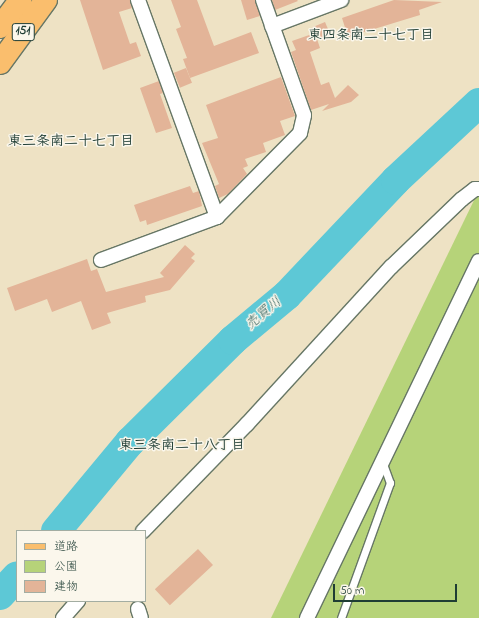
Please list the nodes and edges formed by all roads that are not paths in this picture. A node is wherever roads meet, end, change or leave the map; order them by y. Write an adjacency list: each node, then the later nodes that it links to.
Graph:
1 (20, 0): 7 (main road, 151)
2 (46, 0): 8 (main road, 151)
3 (138, 0): 10 (street)
4 (263, 0): 6 (street)
5 (341, 0): 6 (street)
6 (272, 26): 10 (street)
7 (0, 27)
8 (0, 63)
9 (479, 189): 14 (street)
10 (217, 217): 11 (street)
11 (101, 260)
12 (479, 261): 13 (street)
13 (382, 462): 17 (street); 18 (lane)
14 (144, 530)
15 (77, 602): 16 (street)
16 (63, 618)
17 (307, 618)
18 (341, 618)

